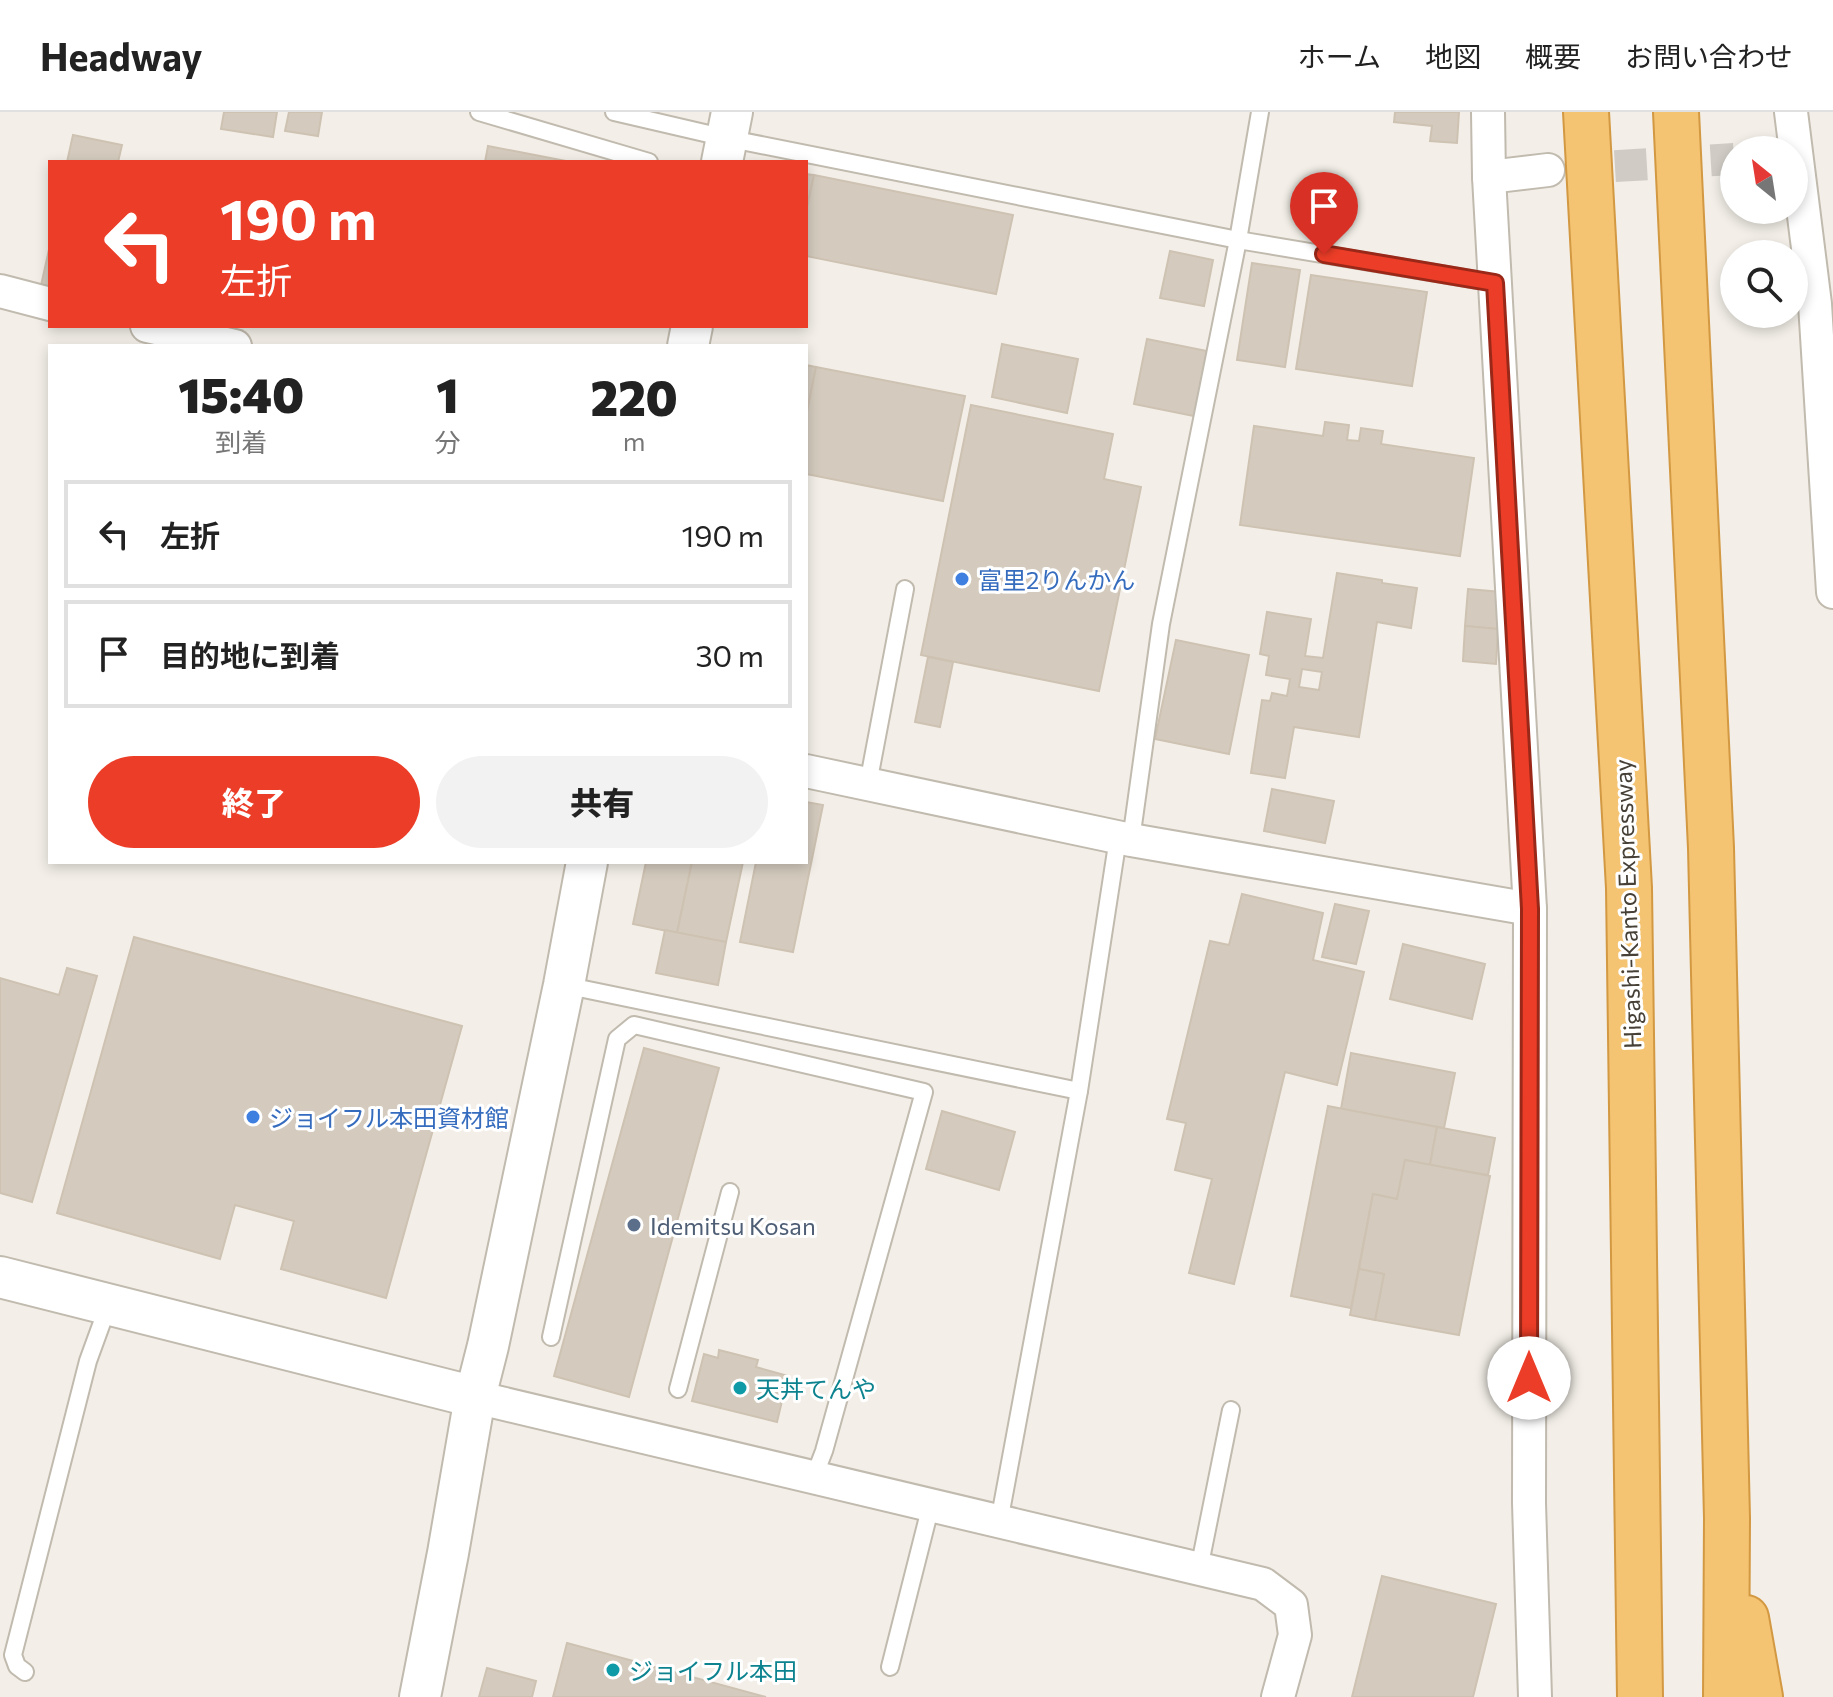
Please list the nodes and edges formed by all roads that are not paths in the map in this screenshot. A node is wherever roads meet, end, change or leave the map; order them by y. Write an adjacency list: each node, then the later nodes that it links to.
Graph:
1 (479, 112): 10 (lane)
2 (614, 112): 9 (lane)
3 (1260, 112): 14 (lane)
4 (1488, 112): 12 (street)
5 (1586, 112): 47 (highway, Higashi-Kanto Expressway)
6 (1676, 112): 39 (highway)
7 (1791, 112): 8 (street)
8 (1794, 136)
9 (727, 137): 14 (lane)
10 (642, 160)
11 (1548, 170): 12 (street)
12 (1489, 177): 15 (street)
13 (1808, 222): 18 (street)
14 (1238, 240): 15 (lane); 25 (lane)
15 (1495, 283): 27 (street)
16 (0, 291): 17 (street)
17 (48, 303)
18 (1824, 308): 22 (street)
19 (156, 328): 20 (street)
20 (226, 344)
21 (905, 589): 24 (lane)
22 (1833, 592)
23 (808, 771): 24 (street)
24 (868, 784): 25 (street)
25 (1125, 839): 27 (street); 29 (lane)
26 (587, 864): 28 (street)
27 (1530, 909): 46 (street)
28 (564, 985): 29 (lane); 35 (street)
29 (1079, 1091): 40 (lane)
30 (730, 1192): 34 (lane)
31 (0, 1277): 32 (street)
32 (108, 1304): 35 (street); 43 (lane)
33 (551, 1337): 37 (lane)
34 (678, 1389)
35 (475, 1397): 37 (street); 44 (street)
36 (1231, 1410): 41 (lane)
37 (814, 1477): 38 (street)
38 (931, 1505): 40 (street); 42 (lane)
39 (1727, 1518): 48 (highway); 49 (highway)
40 (999, 1522): 41 (street)
41 (1199, 1569): 45 (street)
42 (890, 1667)
43 (25, 1672)
44 (420, 1697)
45 (1278, 1697)
46 (1535, 1697)
47 (1640, 1697)
48 (1726, 1697)
49 (1760, 1697)

